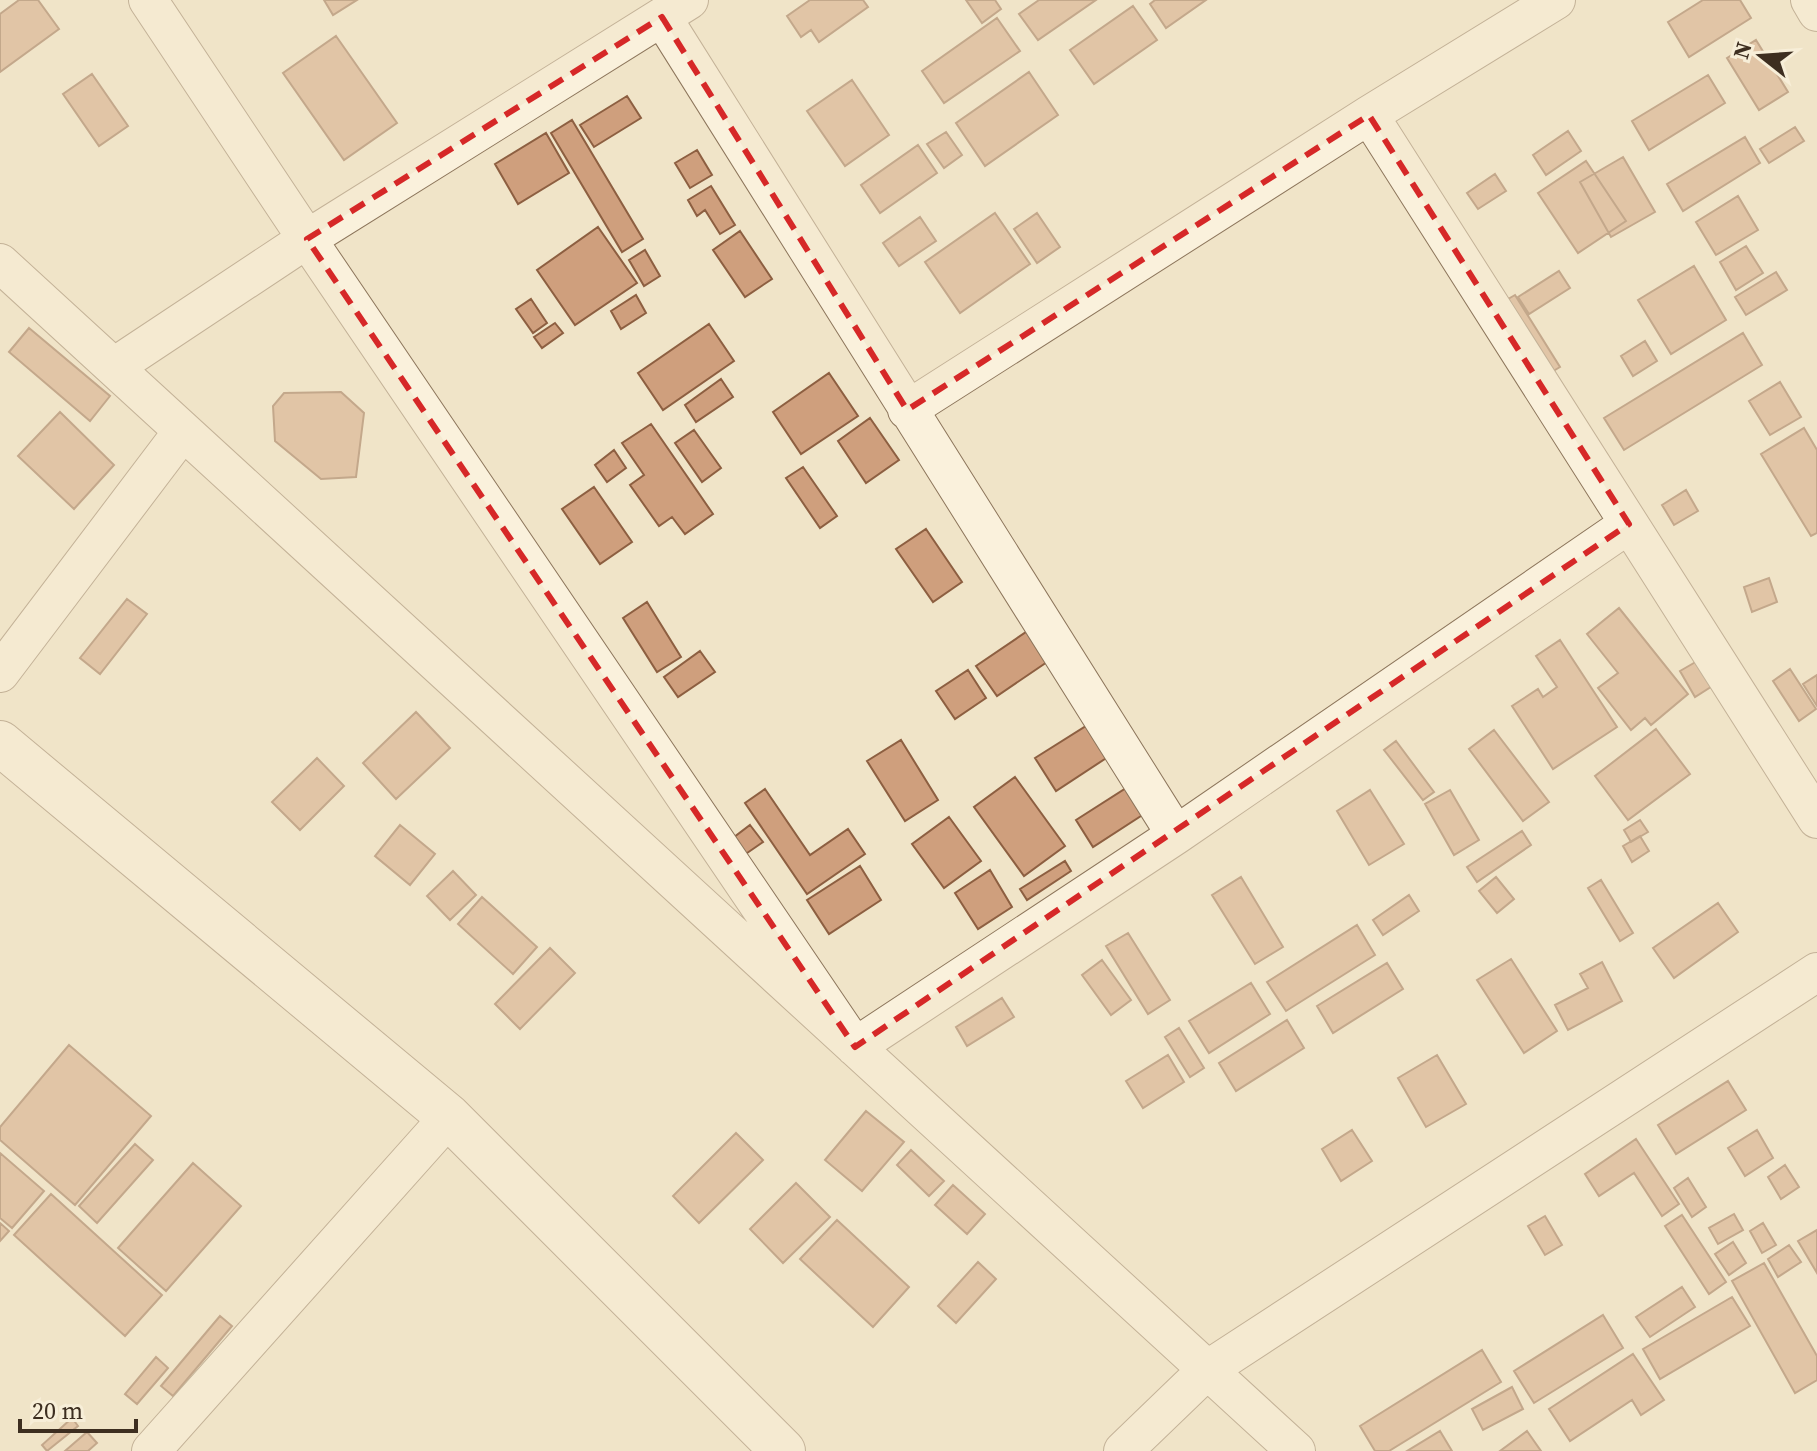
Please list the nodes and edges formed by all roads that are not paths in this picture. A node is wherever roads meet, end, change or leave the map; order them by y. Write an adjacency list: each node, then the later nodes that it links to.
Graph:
1 (148, 0): 7 (street)
2 (1556, 0): 6 (street)
3 (1810, 0): 5 (street)
4 (676, 8): 7 (street); 10 (street)
5 (1817, 12)
6 (1369, 115): 10 (street); 12 (street)
7 (307, 239): 9 (street); 18 (street)
8 (0, 263): 9 (street)
9 (114, 367): 11 (street)
10 (907, 410): 16 (street)
11 (183, 431): 13 (street); 18 (street)
12 (1629, 524): 15 (street); 16 (street)
13 (0, 673)
14 (0, 743): 19 (street)
15 (1817, 819)
16 (1176, 835): 18 (street)
17 (1817, 972): 20 (street)
18 (855, 1047): 20 (street)
19 (449, 1117): 21 (street); 22 (street)
20 (1207, 1370): 23 (street); 24 (street)
21 (151, 1451)
22 (783, 1451)
23 (1123, 1451)
24 (1296, 1451)

